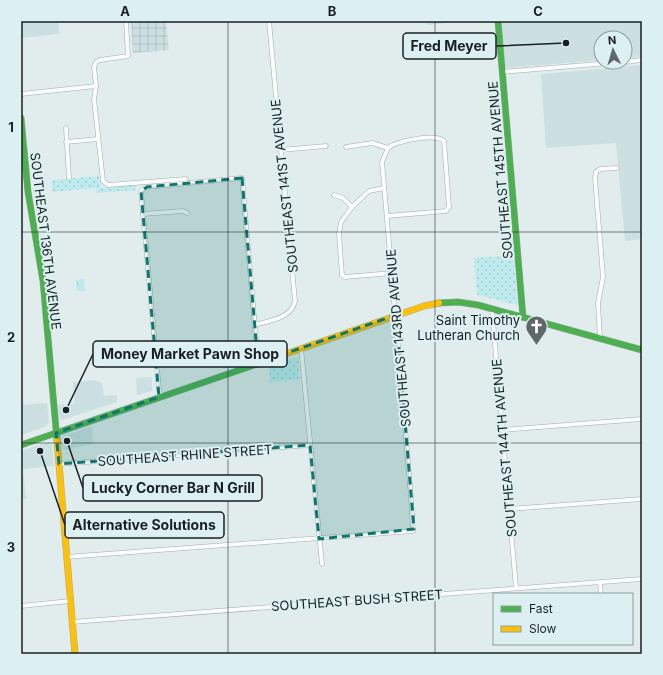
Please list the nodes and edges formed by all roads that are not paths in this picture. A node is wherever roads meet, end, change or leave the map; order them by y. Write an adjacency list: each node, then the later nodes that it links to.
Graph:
1 (126, 21): 6 (street)
2 (269, 21): 15 (street, SOUTHEAST 141ST AVENUE)
3 (498, 21): 5 (street, SOUTHEAST 145TH AVENUE)
4 (593, 64): 5 (street)
5 (502, 72): 28 (street, SOUTHEAST 145TH AVENUE)
6 (96, 86): 7 (street); 10 (street)
7 (21, 94)
8 (21, 118): 37 (street, SOUTHEAST 136TH AVENUE)
9 (66, 128): 11 (street)
10 (98, 139): 11 (street); 18 (street)
11 (66, 142): 17 (street)
12 (326, 146): 15 (street)
13 (346, 147): 14 (street)
14 (388, 148): 19 (street, SOUTHEAST 143RD AVENUE); 24 (street)
15 (280, 150): 29 (street, SOUTHEAST 141ST AVENUE)
16 (617, 168): 30 (street)
17 (69, 178)
18 (186, 179)
19 (384, 188): 21 (street); 24 (street, SOUTHEAST 143RD AVENUE)
20 (334, 195): 21 (street)
21 (352, 207): 25 (street)
22 (187, 213): 23 (street)
23 (143, 214): 29 (street); 34 (street)
24 (387, 216): 25 (street, SOUTHEAST 143RD AVENUE)
25 (392, 273): 27 (street, SOUTHEAST 143RD AVENUE)
26 (492, 309): 27 (street); 28 (street); 36 (street, SOUTHEAST 144TH AVENUE)
27 (396, 315): 31 (street); 44 (street, SOUTHEAST 143RD AVENUE)
28 (522, 317): 30 (street)
29 (254, 325): 33 (street)
30 (600, 338): 32 (street)
31 (301, 348): 33 (street); 40 (street)
32 (642, 350)
33 (258, 363): 34 (street)
34 (161, 396): 37 (street)
35 (642, 420): 36 (street)
36 (503, 430): 43 (street, SOUTHEAST 144TH AVENUE)
37 (56, 431): 38 (street); 39 (street); 41 (street, SOUTHEAST 136TH AVENUE)
38 (21, 440)
39 (21, 445)
40 (310, 445): 41 (street, SOUTHEAST RHINE STREET); 44 (street)
41 (59, 464): 45 (street, SOUTHEAST 136TH AVENUE)
42 (642, 499): 43 (street)
43 (509, 509): 49 (street, SOUTHEAST 144TH AVENUE)
44 (319, 538): 45 (street); 46 (street)
45 (66, 557): 51 (street, SOUTHEAST 136TH AVENUE)
46 (322, 564)
47 (642, 578): 48 (street, SOUTHEAST BUSH STREET)
48 (600, 582): 49 (street, SOUTHEAST BUSH STREET); 50 (street)
49 (516, 588): 53 (street, SOUTHEAST BUSH STREET)
50 (601, 593)
51 (70, 601): 52 (street); 53 (street, SOUTHEAST 136TH AVENUE)
52 (21, 606)
53 (72, 622): 54 (street, SOUTHEAST 136TH AVENUE)
54 (75, 654)

